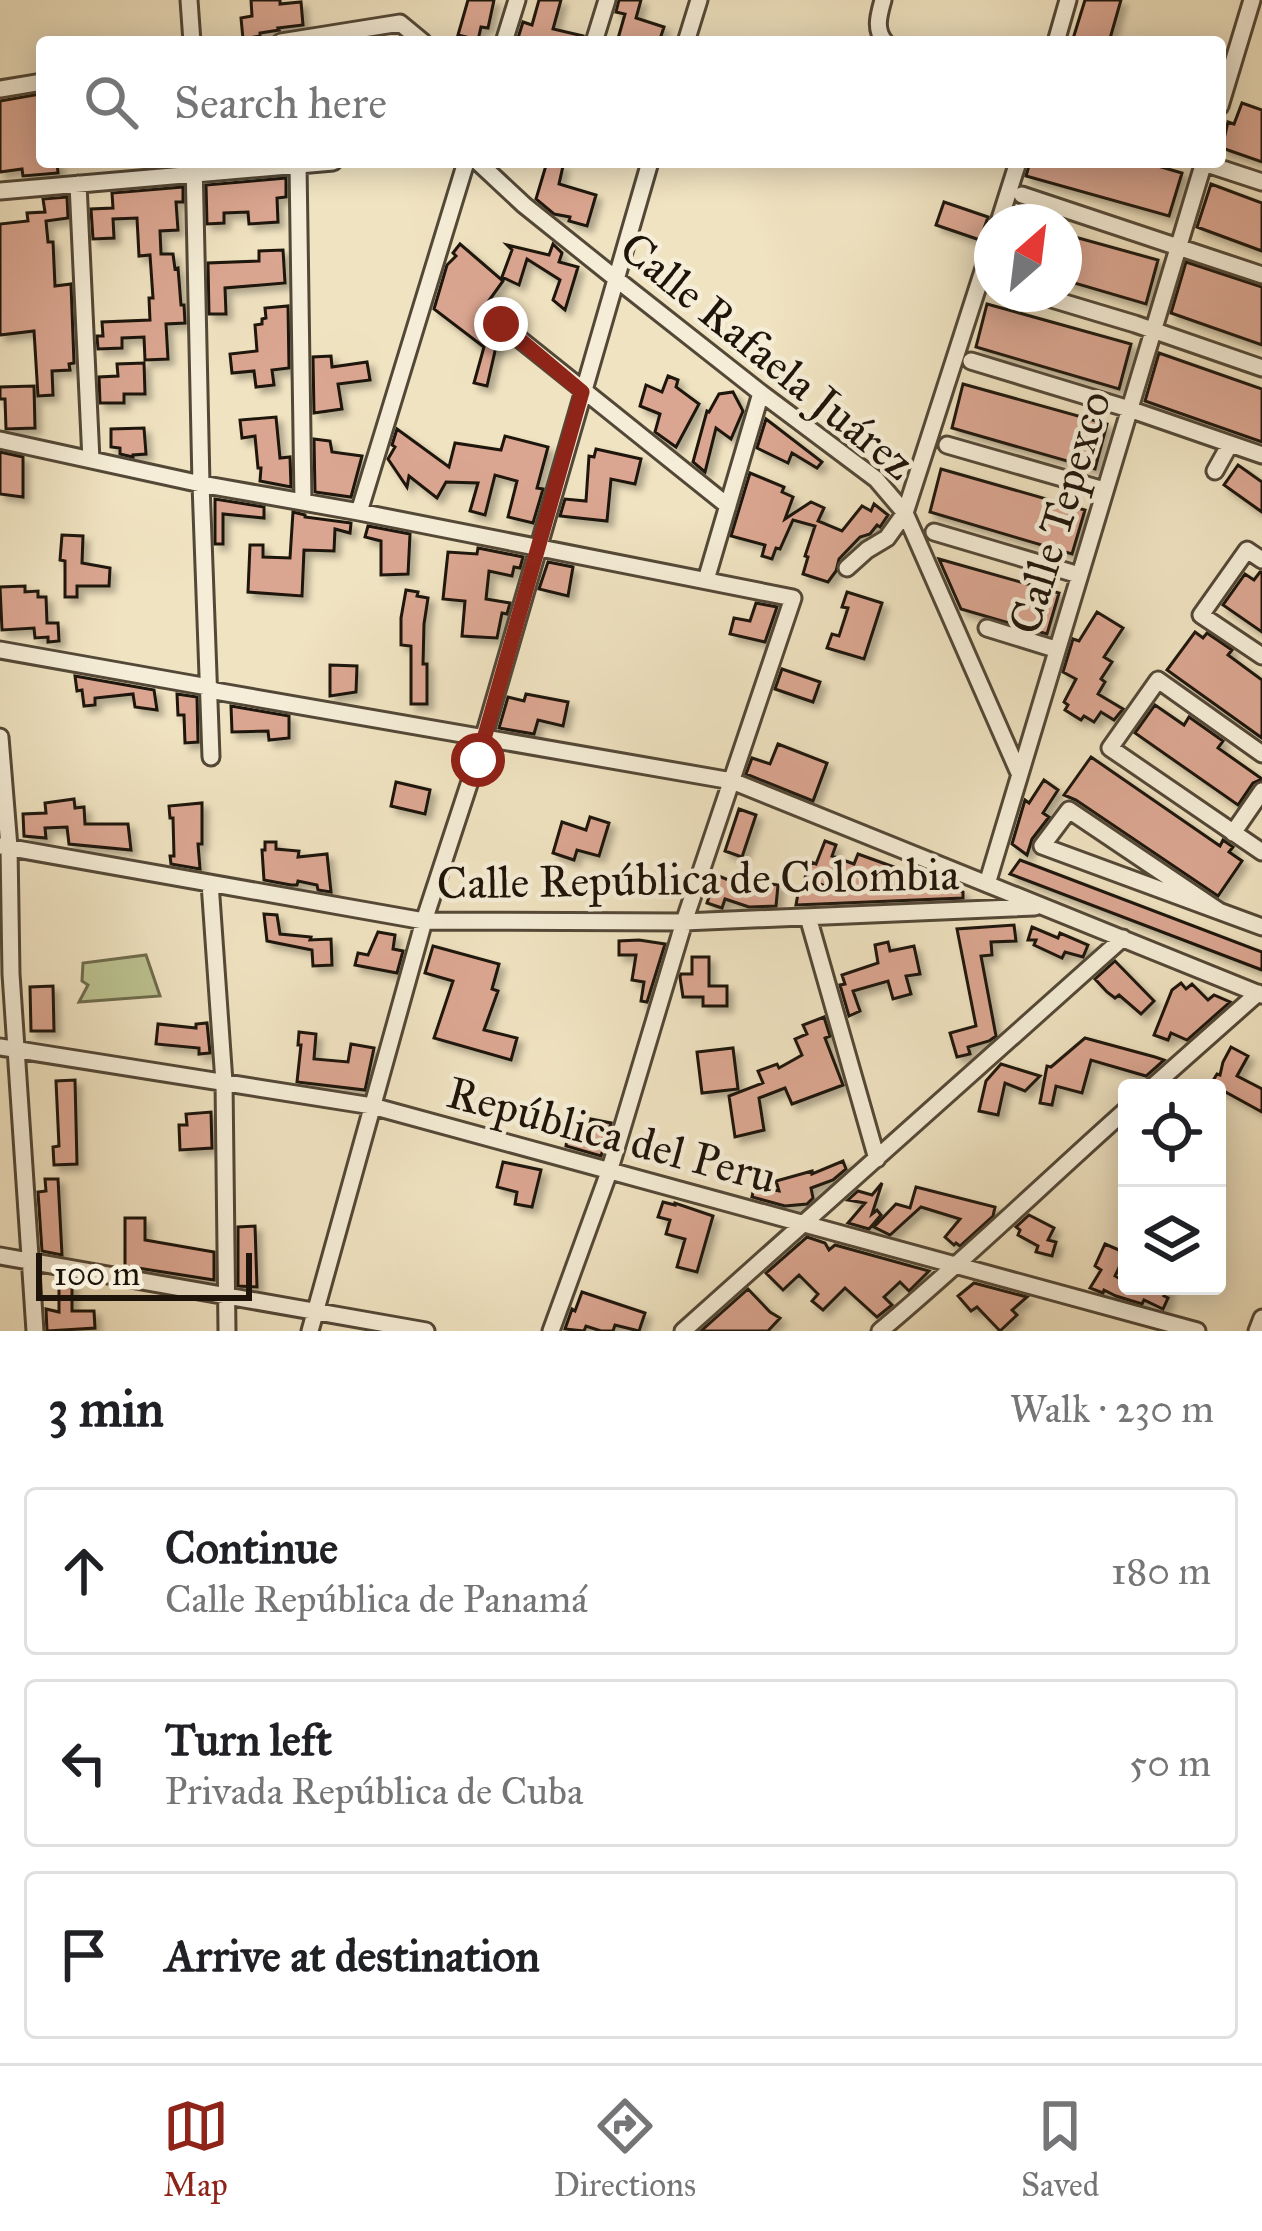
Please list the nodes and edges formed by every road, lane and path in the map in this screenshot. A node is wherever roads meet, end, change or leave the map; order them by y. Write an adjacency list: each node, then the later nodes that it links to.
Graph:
1 (189, 0): 8 (street)
2 (517, 0): 11 (street)
3 (608, 0): 12 (street)
4 (699, 0): 13 (street)
5 (883, 0): 14 (street)
6 (1068, 0): 15 (street)
7 (1252, 0): 17 (street)
8 (192, 36)
9 (318, 36): 10 (street)
10 (416, 36)
11 (506, 36)
12 (596, 36)
13 (688, 36)
14 (881, 36)
15 (1058, 36)
16 (36, 83): 18 (street)
17 (1226, 86)
18 (0, 89)
19 (194, 168): 28 (street); 50 (street)
20 (298, 168): 52 (street)
21 (464, 168): 54 (street)
22 (484, 168): 34 (street, Calle Rafaela Juárez)
23 (648, 168): 34 (street)
24 (1016, 168): 31 (street)
25 (1200, 168): 32 (street, Calle Tepexco)
26 (1220, 168): 27 (street)
27 (1262, 182)
28 (78, 184): 29 (street); 48 (street)
29 (0, 191)
30 (1022, 195): 32 (street)
31 (1005, 204)
32 (1178, 247): 33 (street); 38 (street, Calle Tepexco)
33 (1262, 275)
34 (615, 278): 41 (street); 42 (street, Calle Rafaela Juárez)
35 (974, 299): 55 (street)
36 (1082, 308): 38 (street)
37 (501, 324): 41 (street)
38 (1151, 330): 40 (street); 43 (street, Calle Tepexco)
39 (971, 361): 43 (street)
40 (1262, 368)
41 (582, 392): 53 (street); 58 (street)
42 (760, 393): 53 (street); 55 (street, Calle Rafaela Juárez)
43 (1129, 409): 45 (street); 51 (street, Calle Tepexco)
44 (0, 440): 48 (street)
45 (1230, 444): 47 (street); 49 (street)
46 (946, 445): 51 (street)
47 (1262, 455)
48 (91, 460): 50 (street)
49 (1215, 471)
50 (201, 484): 52 (street); 68 (street)
51 (1104, 490): 62 (street, Calle Tepexco)
52 (303, 502): 54 (street)
53 (728, 506): 63 (street)
54 (359, 512): 58 (street)
55 (905, 513): 57 (street); 59 (street, Calle Rafaela Juárez)
56 (934, 532): 62 (street)
57 (887, 538): 59 (street); 61 (street)
58 (539, 547): 63 (street); 70 (street)
59 (921, 547): 73 (street, Calle Rafaela Juárez)
60 (1262, 560): 67 (street)
61 (848, 568)
62 (1079, 575): 66 (street, Calle Tepexco)
63 (706, 580): 74 (street)
64 (988, 628): 66 (street)
65 (0, 650): 68 (street)
66 (1055, 650): 73 (street, Calle Tepexco)
67 (1262, 656)
68 (208, 687): 70 (street); 72 (street)
69 (0, 736): 77 (street)
70 (484, 737): 74 (street); 84 (street)
71 (1262, 754): 76 (street)
72 (211, 758)
73 (1019, 773): 80 (street, Calle Tepexco)
74 (732, 781): 80 (street); 85 (street)
75 (1262, 791): 76 (street)
76 (1233, 833): 78 (street)
77 (4, 846): 79 (street, Calle República de Colombia); 89 (street)
78 (1262, 852)
79 (210, 883): 84 (street, Calle República de Colombia); 91 (street)
80 (987, 884): 81 (street)
81 (1044, 907): 83 (street, Calle República de Colombia); 87 (street)
82 (1219, 911): 82 (street); 86 (street)
83 (808, 917): 85 (street, Calle República de Colombia); 94 (street)
84 (424, 921): 85 (street, Calle República de Colombia); 92 (street)
85 (684, 922): 95 (street)
86 (1262, 927)
87 (1124, 938): 88 (street); 94 (street)
88 (1260, 994): 90 (street)
89 (9, 1048): 91 (street, República del Peru); 98 (street)
90 (1161, 1079)
91 (224, 1082): 92 (street, República del Peru); 100 (street)
92 (372, 1106): 95 (street, República del Peru); 101 (street)
93 (1118, 1117): 99 (street)
94 (877, 1159): 96 (street)
95 (609, 1172): 96 (street, República del Peru); 109 (street)
96 (805, 1223): 99 (street, República del Peru); 110 (street)
97 (0, 1256): 98 (street)
98 (31, 1262): 100 (street); 105 (street)
99 (958, 1265): 104 (street, República del Peru); 111 (street)
100 (225, 1296): 101 (street); 106 (street)
101 (317, 1312): 103 (street); 107 (street)
102 (1262, 1318): 112 (street)
103 (365, 1326): 108 (street)
104 (1187, 1330)
105 (34, 1331)
106 (226, 1331)
107 (310, 1331)
108 (426, 1331)
109 (551, 1331)
110 (682, 1331)
111 (880, 1331)
112 (1256, 1331)

